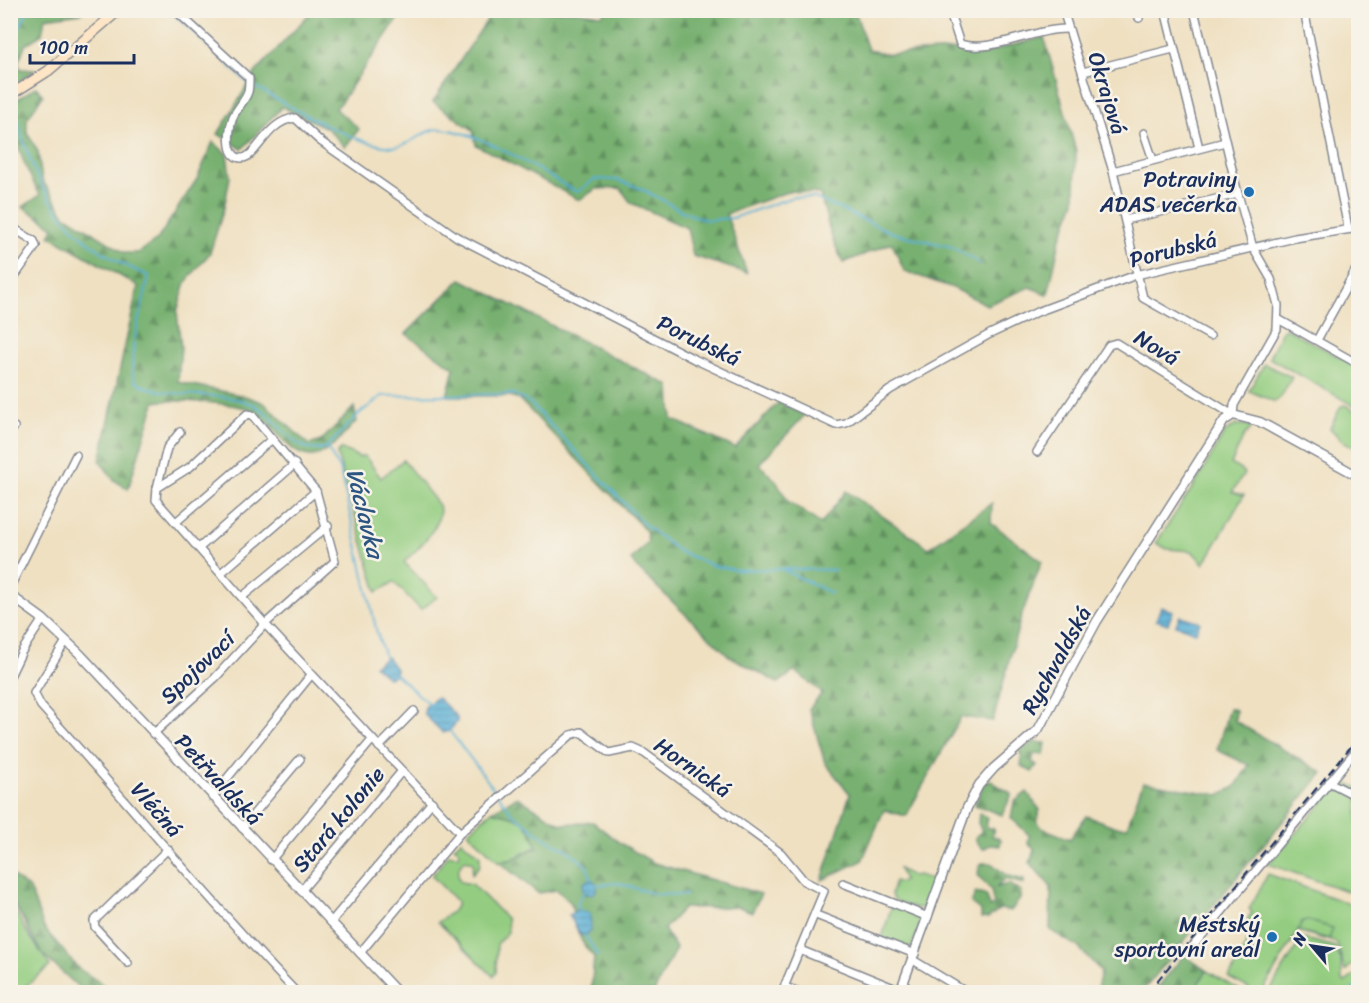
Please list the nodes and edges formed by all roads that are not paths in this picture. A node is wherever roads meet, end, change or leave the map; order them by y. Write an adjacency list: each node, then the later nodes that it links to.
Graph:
1 (119, 10): 11 (main road)
2 (176, 10): 25 (street, Porubská)
3 (949, 10): 8 (street, Okrajová)
4 (1063, 10): 8 (street)
5 (1165, 10): 9 (street)
6 (1194, 10): 13 (street, Rychvaldská)
7 (1304, 10): 20 (street)
8 (1068, 29): 10 (street, Okrajová)
9 (1173, 49): 10 (street); 14 (street)
10 (1083, 72): 16 (street, Okrajová)
11 (10, 95)
12 (1143, 133): 15 (street)
13 (1225, 142): 14 (street); 17 (street, Rychvaldská)
14 (1198, 148): 15 (street)
15 (1153, 160): 16 (street)
16 (1113, 171): 18 (street, Okrajová)
17 (1238, 194): 18 (street); 22 (street, Rychvaldská)
18 (1125, 220): 25 (street, Okrajová)
19 (10, 226): 24 (street)
20 (1348, 228): 21 (street, Porubská); 22 (street, Porubská)
21 (1359, 228)
22 (1253, 248): 25 (street, Porubská); 27 (street, Rychvaldská)
23 (1359, 266): 29 (street)
24 (14, 271): 26 (street)
25 (1136, 276): 28 (street, Nová)
26 (10, 283)
27 (1278, 319): 29 (street); 31 (street, Rychvaldská)
28 (1210, 336)
29 (1317, 340): 30 (street)
30 (1359, 364)
31 (1233, 415): 34 (street, Nová); 37 (street); 70 (street, Rychvaldská)
32 (180, 432): 38 (street)
33 (272, 439): 36 (street); 38 (street); 40 (street)
34 (1037, 452)
35 (76, 455): 44 (street)
36 (295, 464): 39 (street); 42 (street)
37 (1359, 476)
38 (157, 488): 40 (street)
39 (316, 491): 41 (street); 43 (street)
40 (176, 522): 42 (street)
41 (328, 526): 46 (street); 48 (street, Spojovací)
42 (199, 548): 43 (street)
43 (221, 573): 46 (street)
44 (10, 586)
45 (10, 595): 47 (street, Petřvaldská)
46 (242, 597): 48 (street)
47 (43, 619): 49 (street, Petřvaldská); 51 (street)
48 (265, 624): 50 (street); 53 (street, Spojovací)
49 (66, 641): 53 (street, Petřvaldská); 65 (street, Vléčná)
50 (311, 675): 54 (street); 60 (street)
51 (10, 676)
52 (414, 711): 55 (street)
53 (153, 734): 60 (street, Petřvaldská)
54 (372, 740): 55 (street); 66 (street, Stará kolonie)
55 (380, 747): 58 (street)
56 (1359, 748): 59 (street)
57 (300, 759): 63 (street)
58 (402, 771): 62 (street); 68 (street, Stará kolonie)
59 (1329, 783): 61 (street); 73 (street)
60 (212, 797): 63 (street, Petřvaldská)
61 (1359, 797)
62 (432, 802): 64 (street); 71 (street)
63 (242, 828): 66 (street, Petřvaldská)
64 (460, 833): 69 (street, Hornická); 74 (street, Hornická)
65 (168, 849): 76 (street); 79 (street, Vléčná)
66 (271, 860): 68 (street, Petřvaldská)
67 (843, 883): 70 (street)
68 (301, 891): 71 (street, Petřvaldská)
69 (816, 915): 72 (street, Hornická); 75 (street)
70 (928, 917): 75 (street, Rychvaldská)
71 (330, 922): 74 (street, Petřvaldská)
72 (800, 950): 77 (street, Hornická); 78 (street)
73 (1189, 951)
74 (360, 953): 80 (street, Petřvaldská)
75 (914, 957): 78 (street, Rychvaldská); 82 (street)
76 (128, 963)
77 (783, 990): 81 (street)
78 (901, 992)
79 (296, 993)
80 (397, 993)
81 (799, 993)
82 (966, 993)

